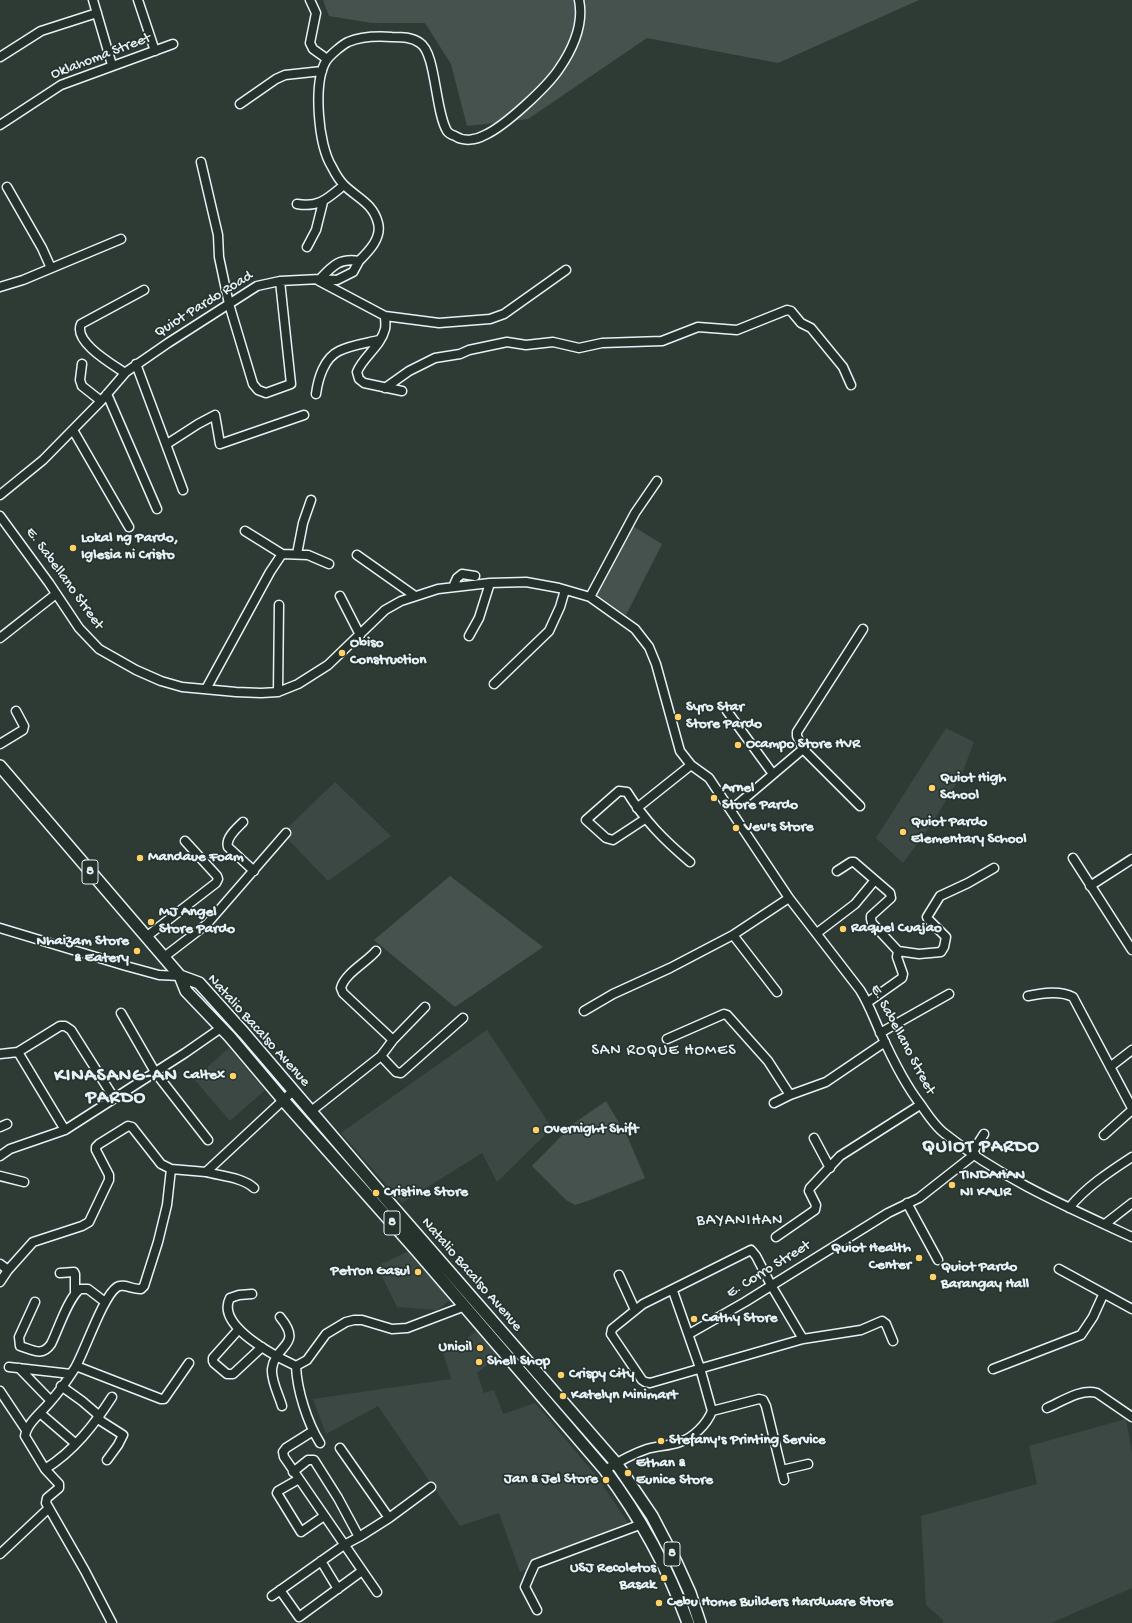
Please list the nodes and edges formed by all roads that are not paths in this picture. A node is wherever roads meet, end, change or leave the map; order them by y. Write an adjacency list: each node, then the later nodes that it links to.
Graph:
1 (93, 0): 5 (street)
2 (138, 0): 7 (street)
3 (310, 0): 9 (street)
4 (579, 0): 9 (street)
5 (97, 14): 8 (street); 10 (street)
6 (173, 44): 7 (street, Oklahoma Street)
7 (155, 51): 10 (street, Oklahoma Street)
8 (0, 57)
9 (327, 59): 11 (street)
10 (112, 65): 13 (street, Oklahoma Street)
11 (322, 71): 12 (street); 15 (street)
12 (240, 104)
13 (0, 125)
14 (200, 162): 28 (street)
15 (344, 186): 17 (street); 21 (street)
16 (7, 187): 22 (street)
17 (323, 202): 18 (street); 20 (street)
18 (297, 204)
19 (121, 239): 22 (street)
20 (307, 247)
21 (359, 261): 24 (street); 24 (street, Quiot Pardo Road)
22 (51, 268): 26 (street)
23 (566, 270): 29 (street)
24 (319, 280): 25 (street, Quiot Pardo Road); 29 (street)
25 (280, 281): 28 (street, Quiot Pardo Road); 28 (street)
26 (0, 287)
27 (144, 290): 33 (street)
28 (230, 304): 32 (street, Quiot Pardo Road)
29 (385, 316): 30 (street)
30 (379, 340): 35 (street); 38 (street)
31 (82, 364): 39 (street)
32 (136, 364): 33 (street, Quiot Pardo Road); 42 (street)
33 (125, 373): 37 (street, Quiot Pardo Road)
34 (851, 385): 35 (street)
35 (385, 388): 36 (street)
36 (402, 391)
37 (107, 394): 39 (street, Quiot Pardo Road); 47 (street)
38 (316, 394)
39 (101, 401): 41 (street, Quiot Pardo Road)
40 (304, 415): 42 (street)
41 (73, 430): 45 (street, Quiot Pardo Road); 49 (street)
42 (167, 444): 44 (street)
43 (657, 481): 62 (street)
44 (183, 490)
45 (0, 495)
46 (311, 500): 52 (street)
47 (157, 509)
48 (0, 516): 59 (street, E. Sabellano Street)
49 (129, 527)
50 (245, 531): 51 (street)
51 (282, 554): 52 (street); 69 (street)
52 (297, 554): 54 (street)
53 (358, 555): 61 (street)
54 (329, 564)
55 (475, 576): 57 (street)
56 (490, 584): 57 (street, E. Sabellano Street); 58 (street, E. Sabellano Street); 66 (street)
57 (453, 587): 61 (street, E. Sabellano Street)
58 (565, 590): 62 (street, E. Sabellano Street); 68 (street)
59 (56, 594): 67 (street); 69 (street, E. Sabellano Street)
60 (340, 596): 65 (street)
61 (415, 596): 65 (street, E. Sabellano Street)
62 (590, 596): 75 (street, E. Sabellano Street)
63 (279, 605): 70 (street)
64 (863, 629): 74 (street)
65 (360, 636): 70 (street, E. Sabellano Street)
66 (469, 636)
67 (0, 638)
68 (494, 684)
69 (206, 690): 70 (street, E. Sabellano Street)
70 (278, 692)
71 (16, 711): 73 (street)
72 (727, 711): 77 (street)
73 (0, 744)
74 (803, 749): 77 (street); 78 (street)
75 (691, 765): 79 (street); 80 (street, E. Sabellano Street)
76 (0, 766): 97 (main road, Natalio Bacalso Avenue / 8)
77 (774, 774): 80 (street)
78 (860, 806)
79 (637, 808): 81 (street); 81 (street)
80 (731, 810): 93 (street, E. Sabellano Street)
81 (645, 819): 87 (street)
82 (243, 822): 89 (street)
83 (286, 833): 89 (street)
84 (185, 841): 97 (street)
85 (1073, 858): 92 (street)
86 (1132, 859): 92 (street)
87 (690, 862)
88 (994, 868): 100 (street)
89 (254, 871): 101 (street)
90 (837, 871): 91 (street)
91 (875, 880): 95 (street); 100 (street)
92 (1090, 886): 99 (street)
93 (789, 898): 95 (street, E. Sabellano Street); 96 (street)
94 (0, 929): 102 (street)
95 (817, 933): 106 (street, E. Sabellano Street)
96 (733, 935): 103 (street); 108 (street)
97 (146, 937): 101 (main road, Natalio Bacalso Avenue / 8)
98 (376, 950): 114 (street)
99 (1132, 950)
100 (898, 951): 106 (street)
101 (164, 958): 102 (main road, Natalio Bacalso Avenue / 8)
102 (180, 976): 111 (main road, Natalio Bacalso Avenue / 8); 122 (main road, Natalio Bacalso Avenue / 8)
103 (777, 992)
104 (949, 994): 112 (street)
105 (1028, 996): 120 (street)
106 (868, 1002): 112 (street, E. Sabellano Street)
107 (425, 1007): 114 (street)
108 (584, 1011)
109 (120, 1013): 121 (street)
110 (463, 1018): 119 (street)
111 (221, 1028): 121 (street); 125 (main road, Natalio Bacalso Avenue / 8)
112 (880, 1033): 115 (street, E. Sabellano Street)
113 (667, 1039): 123 (street)
114 (393, 1040): 119 (street)
115 (885, 1042): 123 (street); 127 (street, E. Sabellano Street)
116 (1132, 1050): 120 (street)
117 (18, 1052): 118 (street); 124 (street); 130 (street)
118 (0, 1054)
119 (381, 1056): 129 (street)
120 (1110, 1067): 128 (street)
121 (155, 1072): 124 (street); 134 (street)
122 (293, 1092): 125 (street); 129 (main road, Natalio Bacalso Avenue / 8)
123 (790, 1095): 126 (street)
124 (114, 1098): 130 (street)
125 (284, 1101): 140 (street); 164 (main road, Natalio Bacalso Avenue / 8)
126 (774, 1104)
127 (920, 1104): 135 (street, E. Sabellano Street); 138 (street)
128 (1132, 1109): 132 (street)
129 (310, 1112): 198 (main road, Natalio Bacalso Avenue / 8)
130 (65, 1130): 136 (street)
131 (984, 1134): 135 (street, E. Corro Street)
132 (1104, 1135)
133 (814, 1138): 138 (street)
134 (208, 1140)
135 (973, 1153): 145 (street, E. Corro Street); 146 (street, E. Sabellano Street)
136 (0, 1156)
137 (1132, 1157): 146 (street)
138 (830, 1168): 148 (street)
139 (171, 1169): 140 (street); 153 (street); 163 (street)
140 (206, 1172): 143 (street)
141 (0, 1176): 142 (street)
142 (24, 1182)
143 (254, 1188)
144 (1132, 1202): 147 (street)
145 (907, 1203): 150 (street); 157 (street, E. Corro Street)
146 (1069, 1208): 147 (street, E. Sabellano Street)
147 (1105, 1224): 149 (street, E. Sabellano Street)
148 (776, 1237)
149 (1132, 1237)
150 (938, 1260)
151 (0, 1264): 153 (street)
152 (1059, 1269): 161 (street)
153 (8, 1270): 156 (street)
154 (60, 1273): 159 (street)
155 (619, 1275): 166 (street)
156 (0, 1282)
157 (771, 1285): 158 (street); 169 (street, E. Corro Street); 170 (street)
158 (673, 1290): 166 (street); 169 (street)
159 (76, 1292): 162 (street); 163 (street)
160 (252, 1294): 168 (street)
161 (1103, 1295): 165 (street); 180 (street)
162 (35, 1302)
163 (106, 1302): 175 (street)
164 (465, 1306): 176 (street); 201 (main road, Natalio Bacalso Avenue / 8)
165 (1132, 1309)
166 (635, 1310): 179 (street)
167 (280, 1317): 173 (street)
168 (239, 1329): 172 (street); 172 (street)
169 (689, 1334): 179 (street)
170 (803, 1339): 171 (street); 179 (street)
171 (893, 1341)
172 (262, 1347): 173 (street)
173 (276, 1357): 176 (street); 186 (street)
174 (189, 1363): 175 (street)
175 (76, 1366): 181 (street)
176 (296, 1366): 193 (street)
177 (9, 1368): 178 (street)
178 (19, 1368): 181 (street); 185 (street)
179 (700, 1368): 188 (street)
180 (993, 1369)
181 (71, 1374): 182 (street)
182 (61, 1386): 185 (street); 191 (street)
183 (0, 1391): 192 (street)
184 (112, 1397): 191 (street)
185 (51, 1401): 189 (street)
186 (282, 1406)
187 (1047, 1408): 190 (street)
188 (712, 1411): 198 (street); 202 (street)
189 (40, 1414): 192 (street); 195 (street)
190 (1132, 1417)
191 (99, 1418): 195 (street); 197 (street)
192 (26, 1430): 200 (street)
193 (313, 1431): 194 (street); 203 (street)
194 (320, 1443)
195 (76, 1444): 200 (street)
196 (340, 1448): 209 (street)
197 (108, 1460)
198 (616, 1463): 201 (street); 223 (main road, Natalio Bacalso Avenue / 8)
199 (808, 1464): 202 (street)
200 (45, 1469): 207 (street)
201 (606, 1470): 210 (main road, Natalio Bacalso Avenue / 8)
202 (782, 1470): 205 (street)
203 (293, 1472): 204 (street); 211 (street)
204 (299, 1479): 208 (street); 208 (street)
205 (784, 1480)
206 (431, 1487): 209 (street)
207 (49, 1508): 213 (street); 221 (street)
208 (324, 1516): 212 (street)
209 (389, 1518): 211 (street)
210 (642, 1524): 220 (street); 222 (main road, Natalio Bacalso Avenue / 8)
211 (359, 1537): 212 (street)
212 (344, 1545): 214 (street); 215 (street)
213 (0, 1554)
214 (321, 1561): 216 (street); 217 (street)
215 (362, 1571): 216 (street); 218 (street)
216 (338, 1588): 217 (street)
217 (280, 1590): 219 (street)
218 (377, 1592)
219 (272, 1596)
220 (536, 1610)
221 (112, 1623)
222 (688, 1623)
223 (700, 1623)

